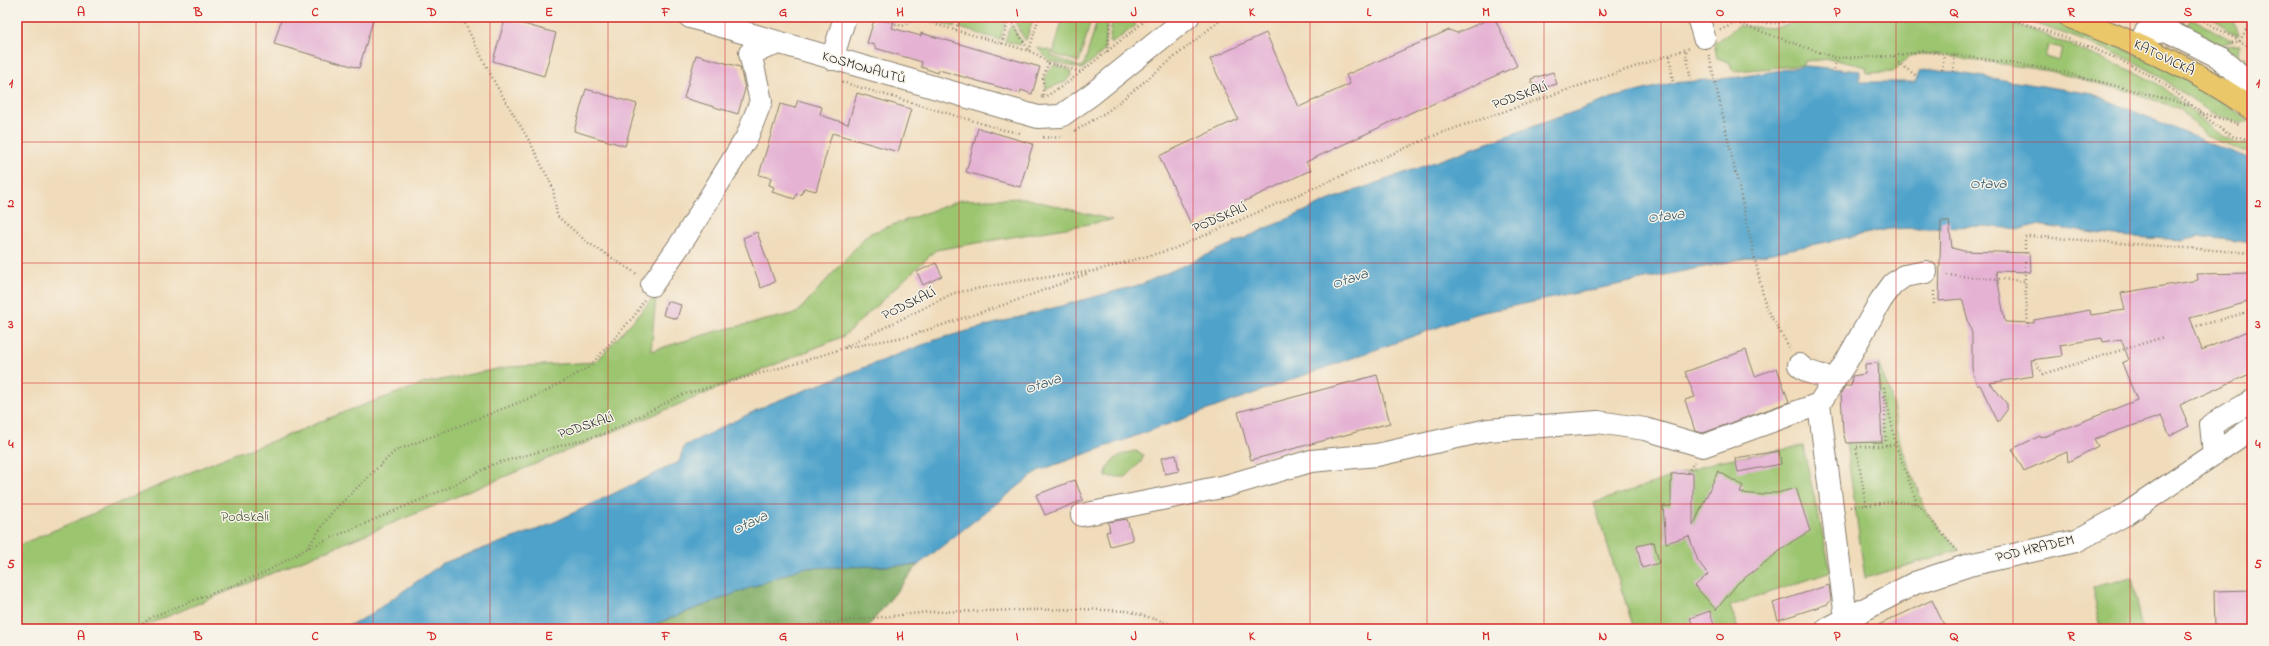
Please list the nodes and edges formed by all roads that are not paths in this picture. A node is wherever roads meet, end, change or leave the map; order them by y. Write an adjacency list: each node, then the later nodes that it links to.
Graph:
1 (690, 17): 6 (street, KOSMONAUTŮ)
2 (845, 17): 7 (street)
3 (1188, 17): 7 (street, KOSMONAUTŮ)
4 (2070, 17): 9 (main road, KATOVICKÁ)
5 (2112, 17): 8 (main road, KATOVICKÁ)
6 (779, 43): 7 (street, KOSMONAUTŮ); 11 (street)
7 (832, 59)
8 (2252, 89)
9 (2247, 116)
10 (1936, 273): 13 (street)
11 (652, 285)
12 (1799, 365): 13 (street)
13 (1834, 379): 15 (street)
14 (2252, 401): 17 (street)
15 (1819, 404): 18 (street); 19 (street)
16 (2252, 428): 17 (street, POD HRADEM)
17 (2214, 454): 19 (street, POD HRADEM)
18 (1082, 515)
19 (1846, 618): 20 (street, POD HRADEM)
20 (1827, 629)

